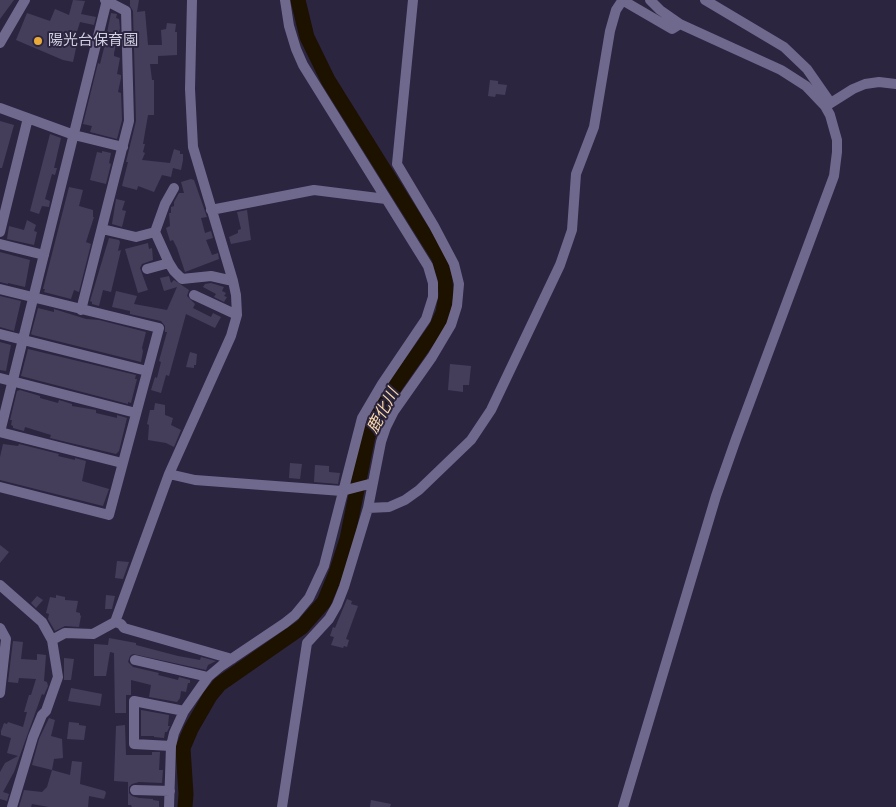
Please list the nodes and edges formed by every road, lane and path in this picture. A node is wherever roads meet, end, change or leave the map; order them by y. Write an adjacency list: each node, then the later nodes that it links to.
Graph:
1 (25, 0): 10 (street)
2 (107, 0): 15 (street); 16 (street)
3 (192, 0): 19 (street)
4 (285, 0): 18 (street)
5 (413, 0): 42 (street)
6 (622, 0): 9 (street); 45 (street)
7 (650, 0): 9 (street)
8 (705, 0): 12 (street)
9 (680, 24): 12 (street)
10 (0, 43)
11 (896, 84): 12 (street)
12 (828, 104): 62 (street)
13 (0, 108): 14 (street)
14 (28, 118): 15 (street); 21 (street)
15 (74, 135): 16 (street); 24 (street)
16 (123, 147): 20 (street)
17 (174, 188): 22 (street)
18 (386, 199): 19 (street); 44 (street)
19 (211, 210): 27 (street)
20 (102, 229): 22 (street); 31 (street)
21 (0, 232)
22 (155, 232): 25 (street)
23 (0, 244): 24 (street)
24 (44, 255): 30 (street)
25 (169, 263): 26 (street); 27 (street)
26 (147, 269)
27 (233, 282): 32 (street)
28 (0, 289): 30 (street)
29 (194, 296): 32 (street)
30 (34, 298): 31 (street); 34 (street)
31 (82, 310): 35 (street)
32 (237, 315): 41 (street)
33 (0, 334): 34 (street)
34 (23, 340): 35 (street); 37 (street)
35 (147, 371): 38 (street)
36 (0, 378): 37 (street)
37 (13, 381): 38 (street); 39 (street)
38 (136, 412): 40 (street)
39 (0, 432): 40 (street)
40 (122, 463): 43 (street)
41 (169, 474): 44 (street); 47 (street)
42 (371, 483): 44 (street); 45 (street)
43 (0, 488)
44 (342, 491): 50 (street)
45 (368, 508): 61 (street)
46 (0, 585): 49 (street)
47 (114, 622): 49 (street); 50 (street)
48 (0, 628): 53 (street)
49 (52, 640): 59 (street)
50 (232, 659): 52 (street)
51 (135, 660): 52 (street)
52 (208, 677): 55 (street)
53 (1, 682): 54 (street)
54 (0, 693)
55 (184, 711): 56 (street); 56 (street)
56 (171, 746): 58 (street)
57 (135, 790): 58 (street)
58 (170, 791): 60 (street)
59 (12, 807)
60 (169, 807)
61 (282, 807)
62 (623, 807)

